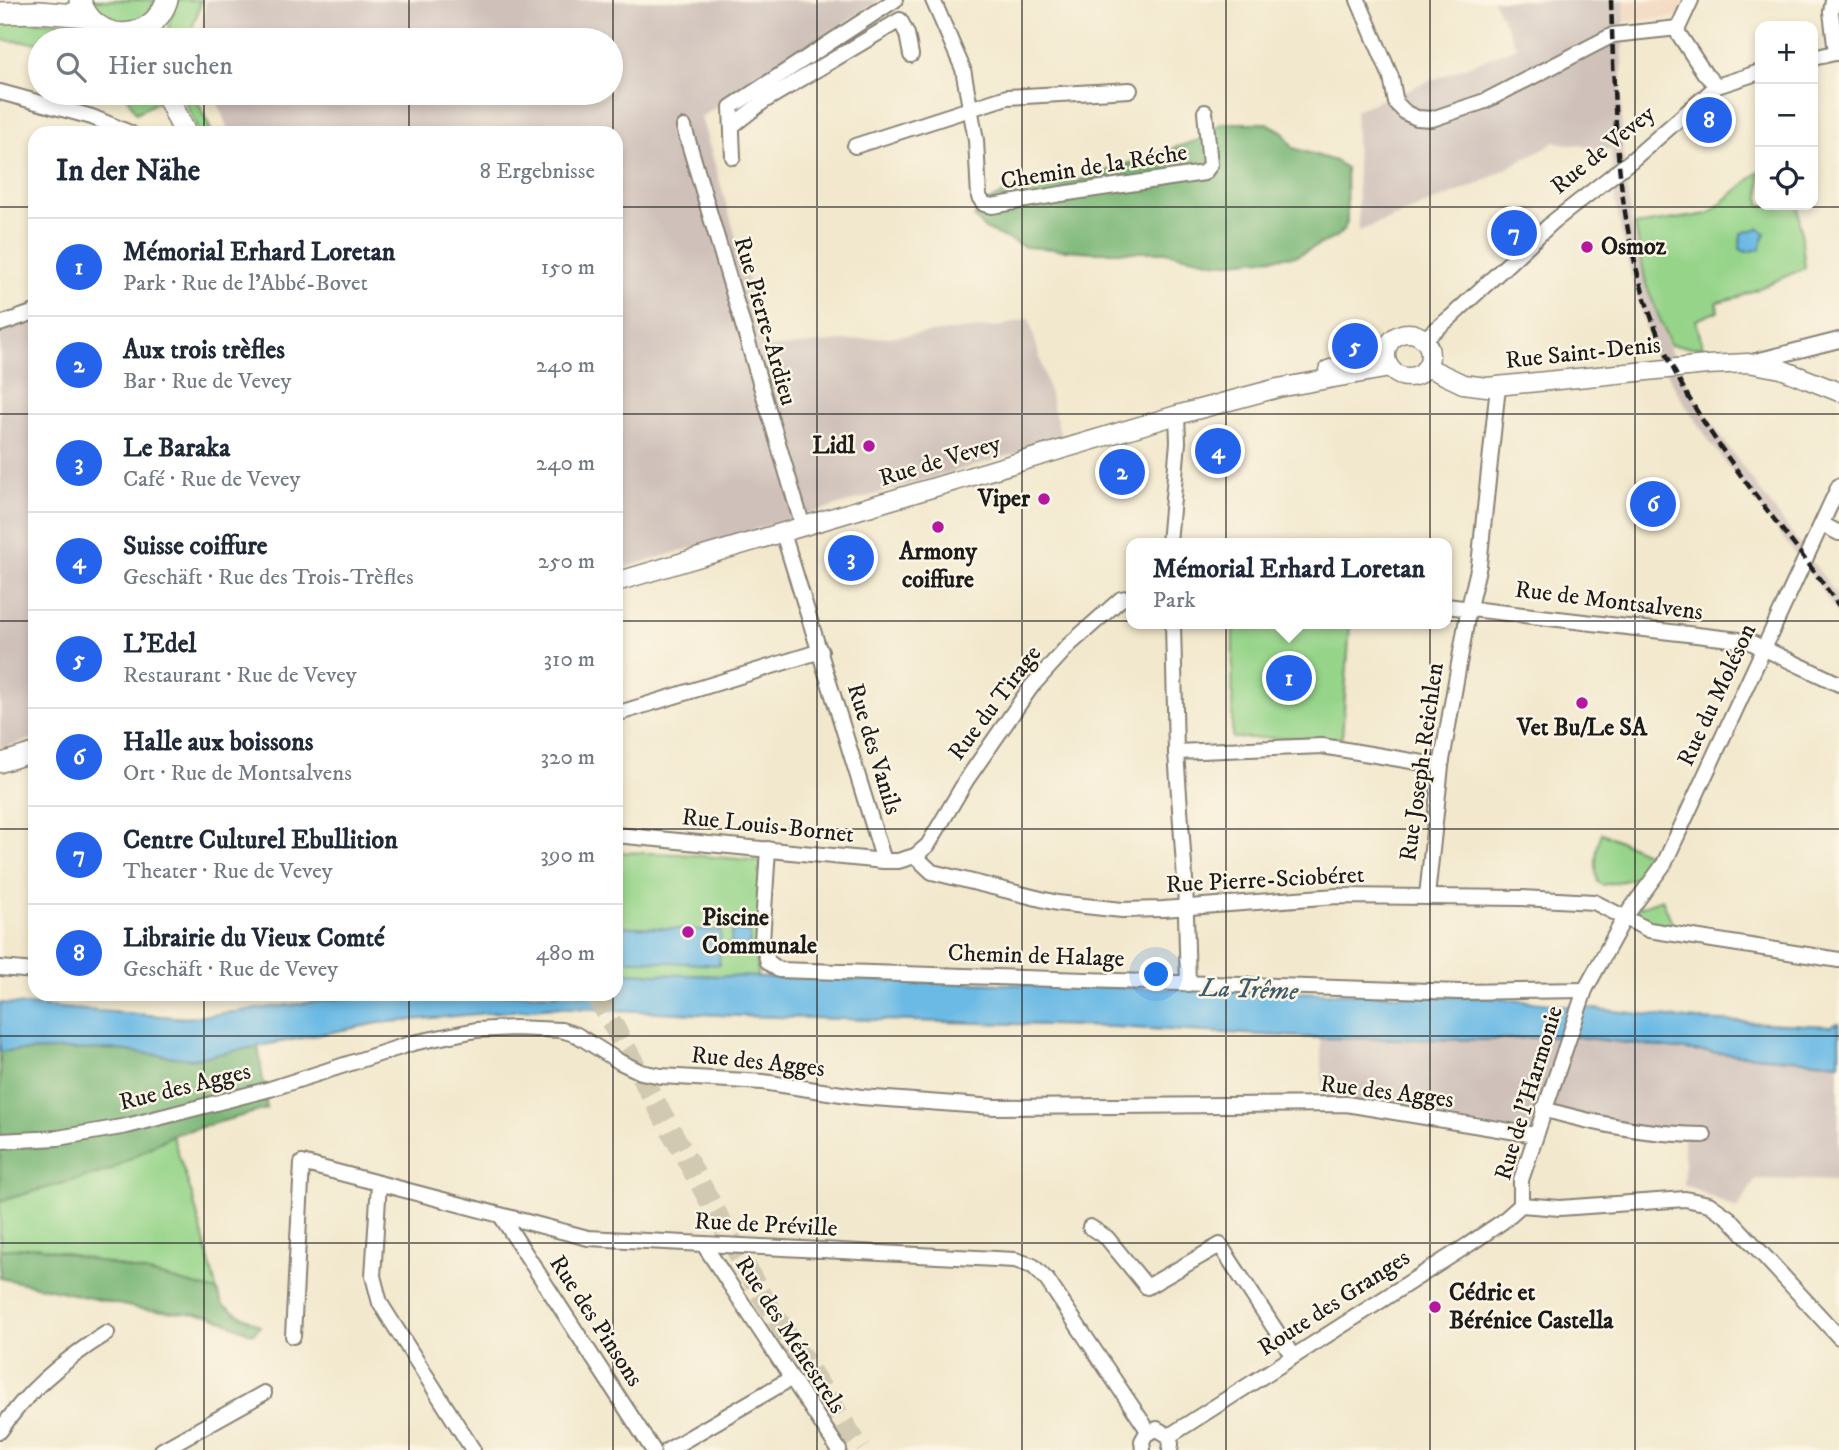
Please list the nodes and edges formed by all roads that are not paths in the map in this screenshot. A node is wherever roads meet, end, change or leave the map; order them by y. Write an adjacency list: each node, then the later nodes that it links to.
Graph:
1 (0, 0): 2 (highway)
2 (8, 0)
3 (167, 0): 14 (highway)
4 (895, 0): 10 (street)
5 (933, 0): 27 (street, Chemin de la Réche)
6 (1358, 0): 15 (street)
7 (1691, 0): 15 (street)
8 (1833, 0): 16 (street)
9 (84, 8): 11 (highway); 13 (highway)
10 (879, 10): 12 (street); 21 (street)
11 (0, 13)
12 (890, 26): 17 (street); 21 (street)
13 (103, 28)
14 (158, 28)
15 (1678, 28): 20 (street)
16 (1838, 52): 18 (street)
17 (911, 55)
18 (1818, 57)
19 (1755, 74): 20 (street, Rue de Vevey)
20 (1717, 86): 36 (street, Rue de Vevey)
21 (774, 87): 33 (street)
22 (1130, 90): 27 (street)
23 (0, 92): 24 (street)
24 (28, 100)
25 (48, 105): 29 (street)
26 (173, 105): 30 (highway)
27 (970, 108): 28 (street, Chemin de la Réche); 32 (street)
28 (1205, 112)
29 (113, 126)
30 (183, 126)
31 (684, 127): 48 (street, Rue Pierre-Ardieu)
32 (855, 146)
33 (733, 157)
34 (28, 314): 35 (street)
35 (0, 324)
36 (1424, 339): 38 (main road); 40 (main road)
37 (1839, 340): 39 (street, Rue Saint-Denis)
38 (1385, 350): 41 (main road); 43 (main road, Rue de Vevey)
39 (1748, 363): 42 (main road, Rue Saint-Denis); 44 (main road, Rue Saint-Denis)
40 (1427, 367): 41 (main road); 42 (main road, Rue Saint-Denis)
41 (1390, 368): 43 (main road, Rue de Vevey)
42 (1498, 386): 55 (street, Rue Joseph-Reichlen)
43 (1278, 388): 45 (main road, Rue de Vevey)
44 (1839, 392)
45 (1177, 415): 48 (main road, Rue de Vevey); 51 (street)
46 (1839, 486): 47 (street, Rue du Moléson)
47 (1822, 524): 50 (street); 57 (street, Rue du Moléson)
48 (803, 527): 49 (main road, Rue de Vevey)
49 (783, 533): 52 (main road, Rue de Vevey); 58 (street, Rue des Vanils)
50 (1839, 533)
51 (1170, 538)
52 (623, 580)
53 (1126, 598): 67 (street, Rue du Tirage)
54 (1452, 606): 55 (street, Rue de Montsalvens)
55 (1469, 607): 57 (street, Rue de Montsalvens); 64 (street, Rue Joseph-Reichlen)
56 (1172, 629): 61 (street)
57 (1764, 648): 59 (street, Rue de Montsalvens); 71 (street, Rue du Moléson)
58 (821, 651): 60 (street); 68 (street, Rue des Vanils)
59 (1839, 684)
60 (623, 712)
61 (1176, 752): 64 (street); 70 (street)
62 (28, 754): 63 (main road)
63 (0, 763)
64 (1441, 766): 69 (street, Rue Joseph-Reichlen)
65 (623, 836): 66 (street, Rue Louis-Bornet)
66 (768, 849): 68 (street, Rue Louis-Bornet); 75 (street, Chemin de Halage)
67 (915, 856): 68 (street, Rue Louis-Bornet); 70 (street, Rue Pierre-Sciobéret)
68 (884, 861)
69 (1427, 896): 70 (street, Rue Pierre-Sciobéret); 71 (street, Rue Pierre-Sciobéret)
70 (1186, 906): 75 (street)
71 (1625, 917): 72 (street, Rue Pierre-Sciobéret); 76 (street)
72 (1839, 960)
73 (0, 968): 74 (street)
74 (28, 970)
75 (1188, 984): 76 (street, Chemin de Halage)
76 (1584, 993): 77 (street, Rue de l'Harmonie)
77 (1543, 1109): 78 (street, Rue de l'Harmonie); 79 (street)
78 (1535, 1135): 80 (street, Rue des Agges); 82 (street, Rue de l'Harmonie)
79 (1703, 1135)
80 (0, 1141)
81 (379, 1183): 83 (street, Rue de Préville); 87 (street, Rue de Préville); 96 (street)
82 (1521, 1205): 88 (street); 89 (street, Route des Granges)
83 (501, 1216): 85 (street, Rue de Préville); 97 (street, Rue des Pinsons)
84 (1090, 1227): 89 (street)
85 (704, 1245): 90 (street, Rue des Ménestrels); 93 (street, Rue de Préville)
86 (107, 1333): 92 (street)
87 (293, 1336)
88 (1839, 1337)
89 (1292, 1355): 94 (street, Route des Granges)
90 (790, 1379): 98 (street); 99 (street, Rue des Ménestrels)
91 (264, 1393): 95 (street)
92 (1, 1426)
93 (1149, 1432): 94 (street); 100 (street)
94 (1169, 1443)
95 (162, 1450)
96 (473, 1450)
97 (653, 1450)
98 (668, 1450)
99 (839, 1450)
100 (1143, 1450)

